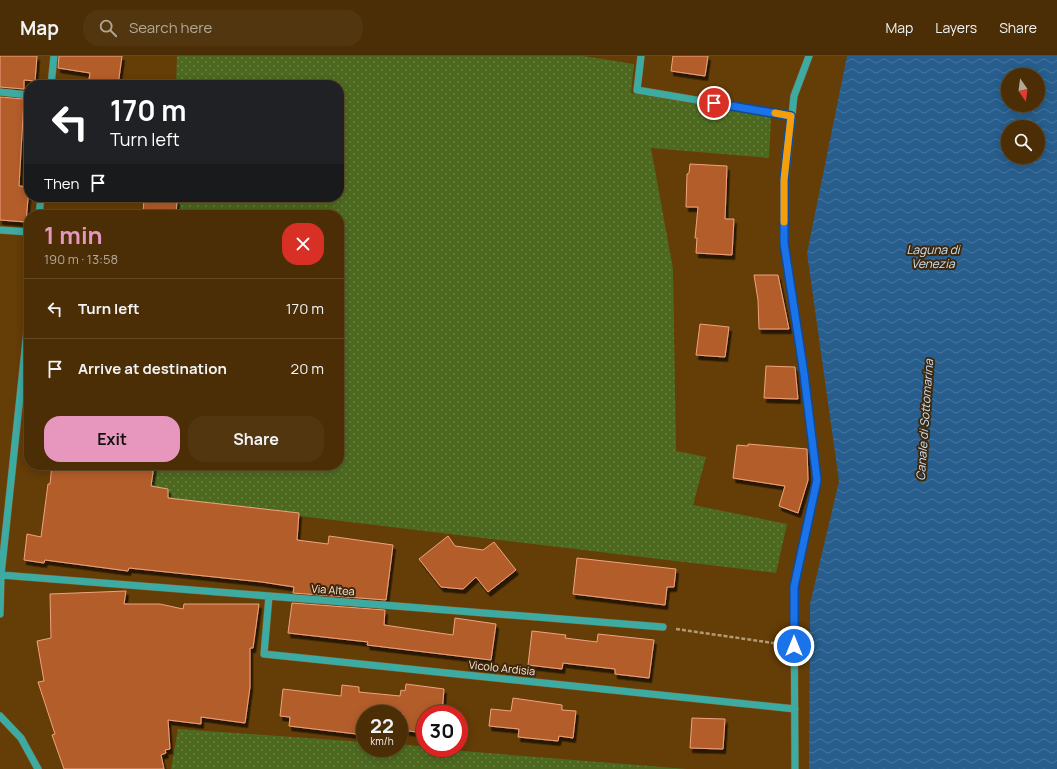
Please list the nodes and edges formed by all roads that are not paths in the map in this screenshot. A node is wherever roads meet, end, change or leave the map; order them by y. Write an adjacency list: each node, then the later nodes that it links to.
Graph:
1 (54, 56): 4 (street)
2 (641, 56): 7 (street)
3 (810, 56): 7 (street)
4 (52, 80)
5 (0, 92): 6 (street)
6 (24, 94)
7 (791, 116): 15 (street)
8 (0, 230): 9 (street)
9 (24, 232)
10 (24, 359): 11 (street)
11 (1, 575): 12 (street, Via Altea); 13 (street)
12 (269, 596): 14 (street, Via Altea); 15 (street, Vicolo Ardisia)
13 (0, 614)
14 (663, 627)
15 (795, 709): 18 (street)
16 (0, 716): 17 (street)
17 (38, 769)
18 (795, 769)

